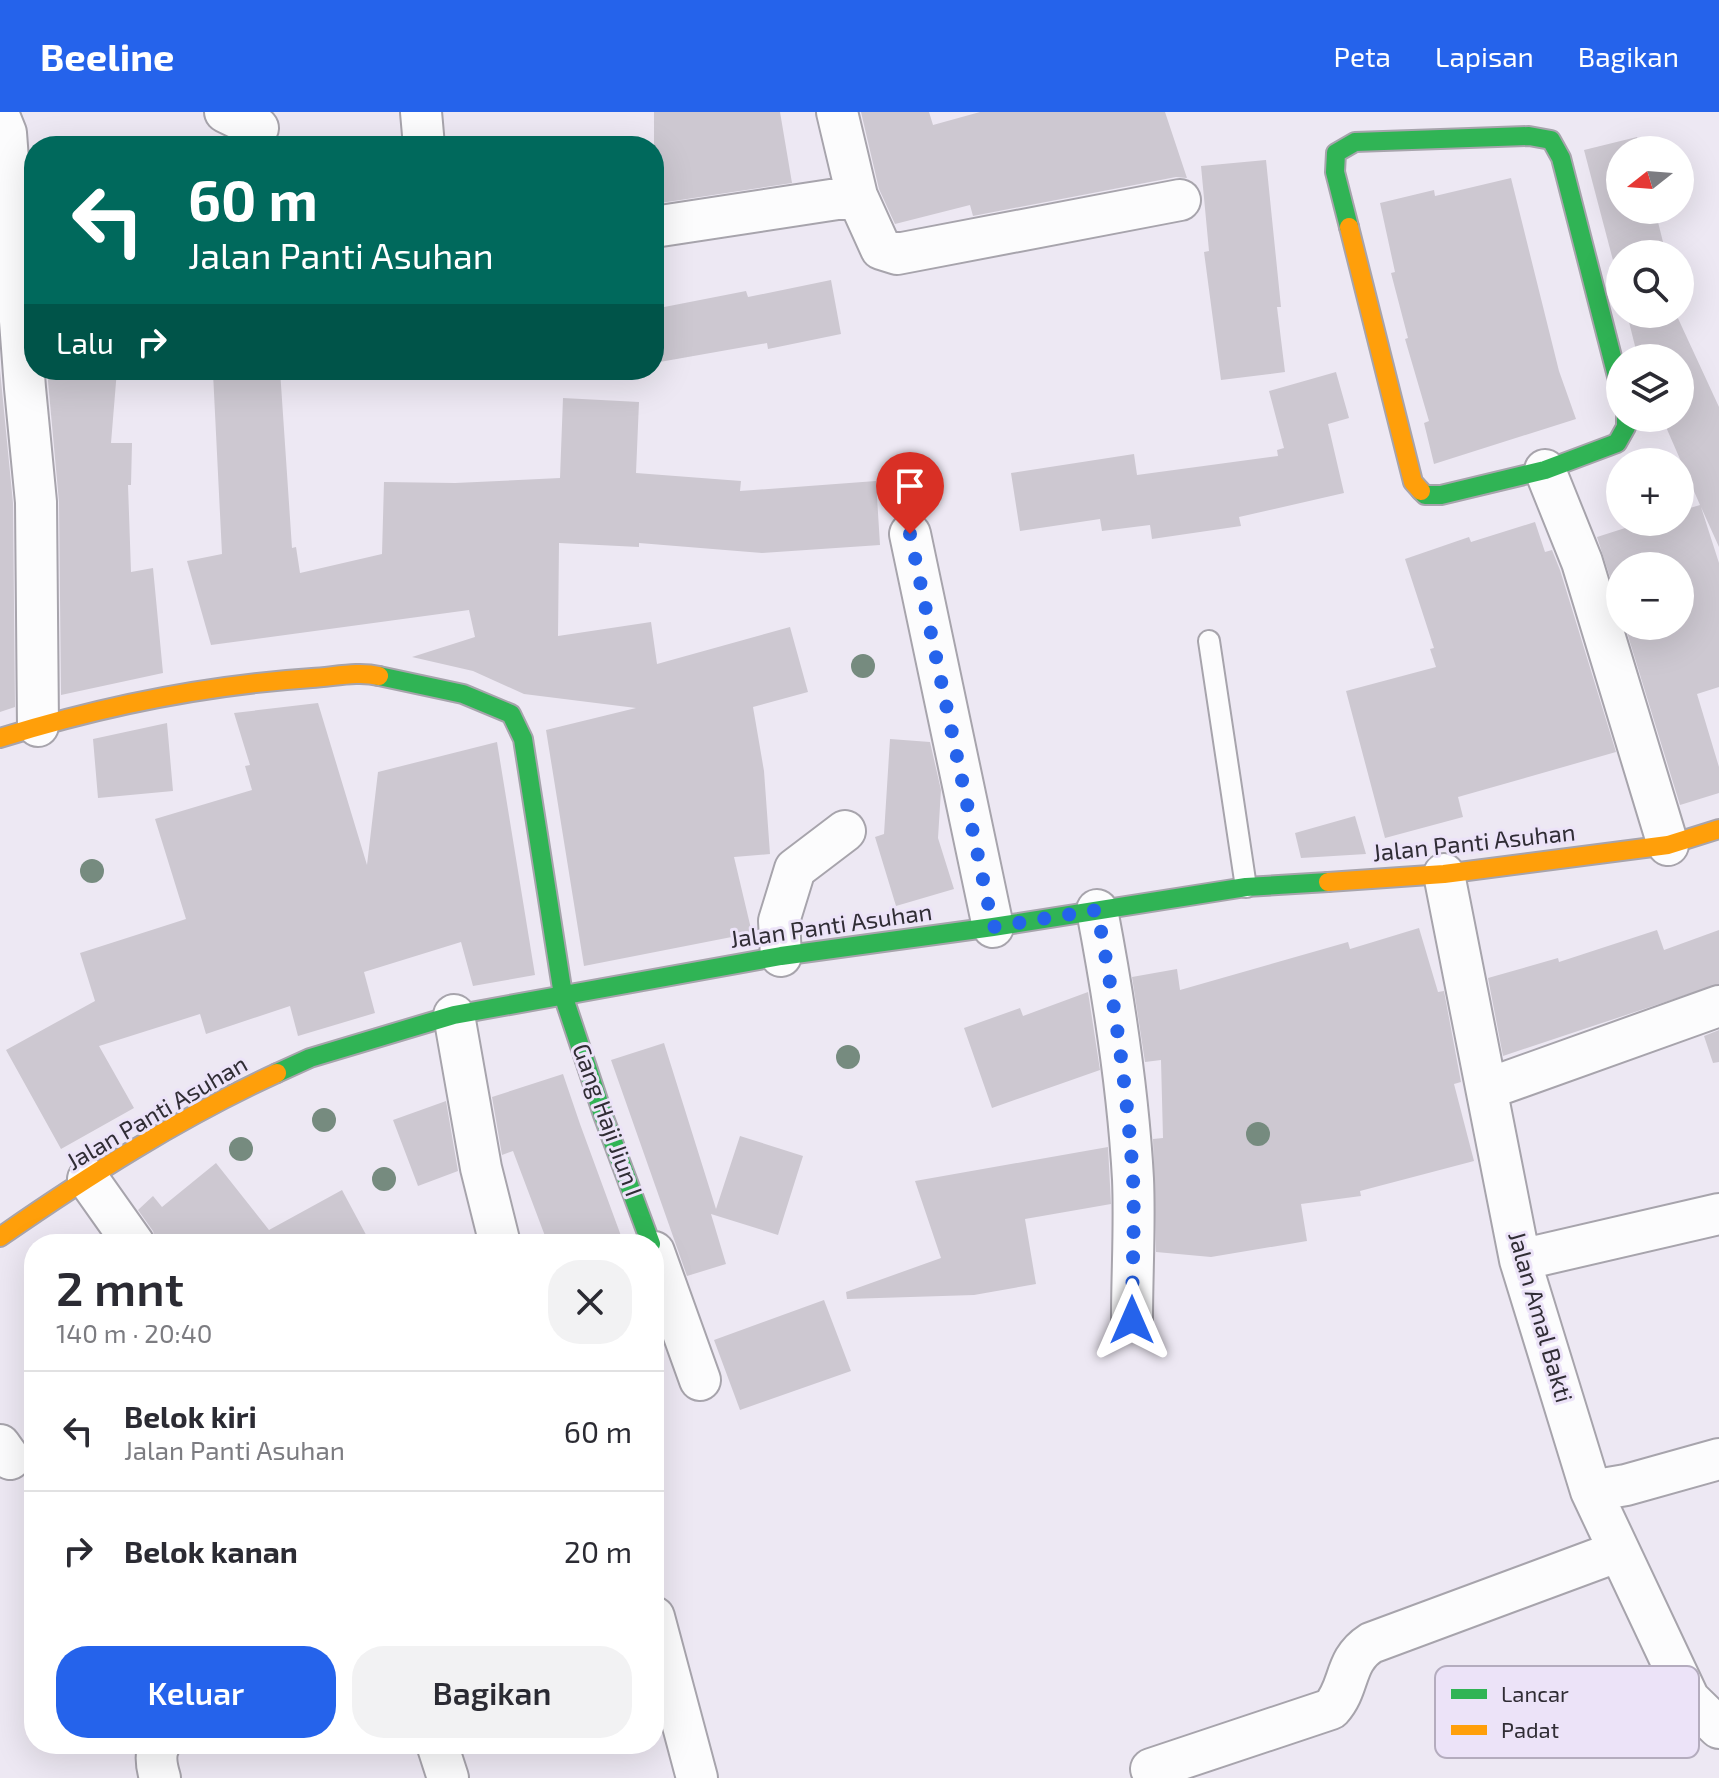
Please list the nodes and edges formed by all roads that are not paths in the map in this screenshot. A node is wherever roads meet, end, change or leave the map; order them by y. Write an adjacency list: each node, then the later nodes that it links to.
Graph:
1 (421, 112): 4 (street)
2 (837, 112): 5 (street)
3 (0, 118): 9 (street)
4 (423, 136)
5 (857, 196): 6 (street); 7 (street)
6 (1180, 200)
7 (664, 225)
8 (1609, 344): 11 (street)
9 (12, 388): 14 (street)
10 (1623, 432): 11 (street)
11 (1545, 470): 18 (street)
12 (910, 534): 22 (street)
13 (1209, 641): 20 (lane)
14 (38, 726): 15 (street, Gang Haji Jiun I); 24 (street, Gang Haji Jiun I)
15 (0, 738)
16 (1719, 829): 18 (street, Jalan Panti Asuhan)
17 (845, 831): 23 (street)
18 (1668, 845): 19 (street, Jalan Panti Asuhan)
19 (1444, 874): 20 (street, Jalan Panti Asuhan); 27 (street, Jalan Amal Bakti)
20 (1246, 887): 21 (street, Jalan Panti Asuhan)
21 (1097, 910): 22 (street, Jalan Panti Asuhan); 36 (street)
22 (993, 927): 23 (street, Jalan Panti Asuhan)
23 (781, 956): 24 (street, Jalan Panti Asuhan)
24 (563, 995): 26 (street, Jalan Panti Asuhan); 32 (street, Gang Haji Jiun I)
25 (1719, 1006): 27 (street)
26 (454, 1015): 28 (street, Jalan Panti Asuhan); 31 (street)
27 (1487, 1089): 34 (street, Jalan Amal Bakti)
28 (88, 1179): 30 (street); 33 (street, Jalan Panti Asuhan)
29 (1719, 1214): 34 (street)
30 (127, 1234)
31 (498, 1234)
32 (647, 1234)
33 (0, 1237)
34 (1520, 1260): 39 (street, Jalan Amal Bakti)
35 (664, 1280): 37 (street)
36 (1132, 1320)
37 (700, 1380)
38 (1719, 1459): 39 (street)
39 (1591, 1491): 40 (street, Jalan Amal Bakti)
40 (1619, 1551): 42 (street, Jalan Amal Bakti); 47 (street)
41 (664, 1654): 50 (street)
42 (1688, 1666)
43 (1704, 1693): 44 (street, Jalan Amal Bakti)
44 (1719, 1728)
45 (157, 1754): 48 (street)
46 (440, 1754): 49 (street)
47 (1151, 1769)
48 (160, 1778)
49 (448, 1778)
50 (697, 1778)

